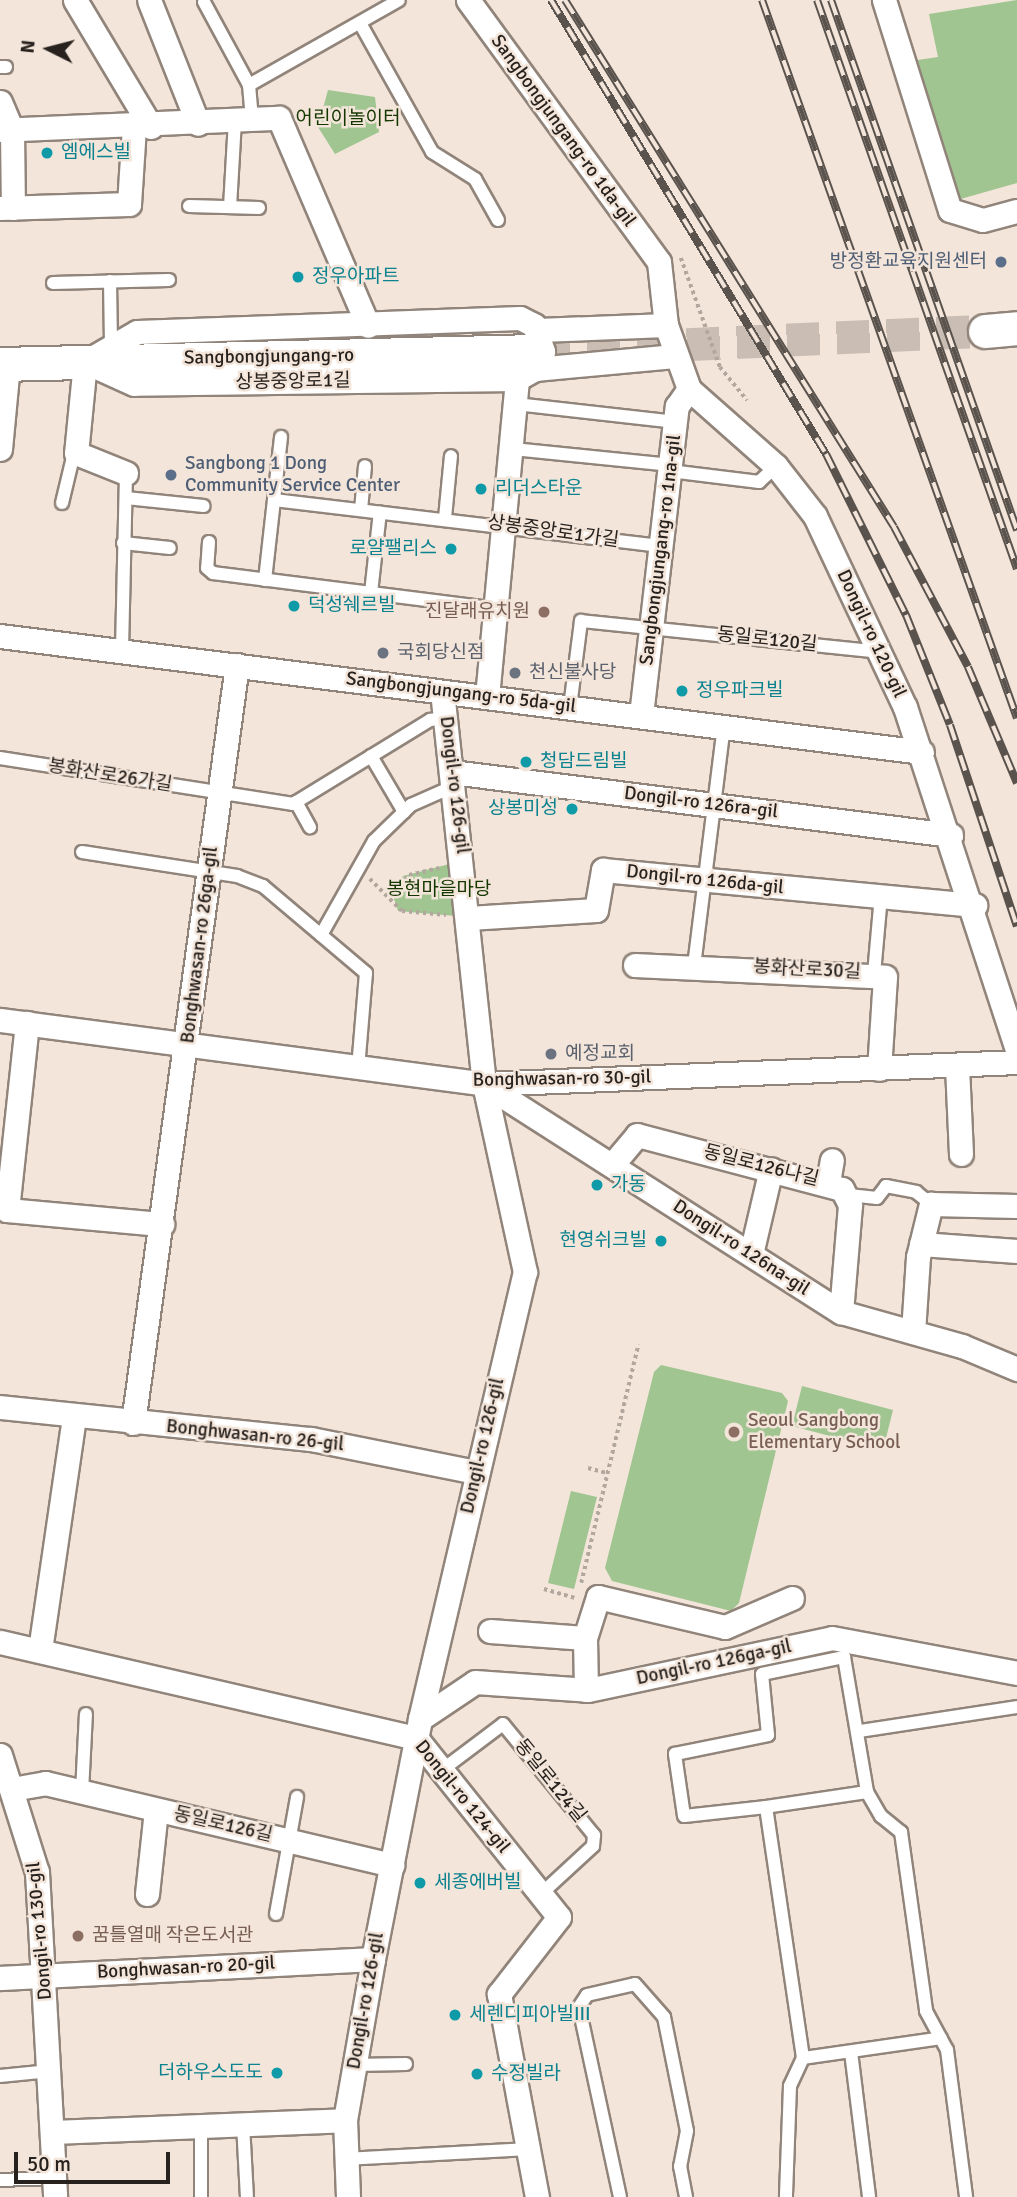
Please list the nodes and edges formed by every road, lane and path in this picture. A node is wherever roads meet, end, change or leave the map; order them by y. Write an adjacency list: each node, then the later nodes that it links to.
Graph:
1 (75, 0): 12 (street)
2 (149, 0): 11 (street)
3 (399, 0): 7 (lane)
4 (468, 0): 20 (street, Sangbongjungang-ro 1da-gil)
5 (890, 1): 18 (street)
6 (204, 2): 8 (lane)
7 (359, 23): 8 (lane); 19 (lane)
8 (249, 85): 10 (lane)
9 (0, 102): 13 (street)
10 (244, 119): 11 (street); 15 (lane); 25 (street)
11 (198, 124): 12 (street)
12 (143, 127): 13 (street); 16 (street)
13 (6, 130): 16 (street)
14 (189, 206): 15 (lane)
15 (230, 207): 17 (lane)
16 (7, 208)
17 (259, 208)
18 (1017, 211)
19 (498, 220)
20 (668, 255): 24 (street, Dongil-ro 120-gil); 31 (path)
21 (169, 280): 22 (lane)
22 (110, 281): 23 (lane); 26 (lane)
23 (53, 284)
24 (666, 325): 27 (street, Dongil-ro 120-gil); 28 (street)
25 (368, 326): 26 (street); 28 (street)
26 (98, 352): 28 (main road, Sangbongjungang-ro); 29 (main road, Sangbongjungang-ro); 35 (street)
27 (674, 356): 28 (street); 30 (street, Dongil-ro 120-gil)
28 (532, 357): 32 (street)
29 (4, 364): 37 (street)
30 (689, 389): 33 (street, Sangbongjungang-ro 1na-gil); 40 (street, Dongil-ro 120-gil)
31 (747, 400)
32 (516, 404): 33 (lane); 36 (street)
33 (676, 422): 41 (street, Sangbongjungang-ro 1na-gil)
34 (281, 437): 44 (lane)
35 (75, 449): 42 (street); 45 (lane)
36 (513, 449): 41 (lane); 50 (street)
37 (0, 450)
38 (451, 456): 49 (lane)
39 (365, 466): 47 (lane)
40 (776, 466): 41 (lane); 61 (street, Dongil-ro 120-gil)
41 (671, 468): 53 (street, Sangbongjungang-ro 1na-gil)
42 (126, 473): 43 (lane)
43 (126, 498): 46 (lane); 52 (lane)
44 (274, 500): 47 (lane, 상봉중앙로1가길); 55 (lane)
45 (62, 503)
46 (204, 506)
47 (361, 510): 48 (lane, 상봉중앙로1가길)
48 (380, 512): 49 (lane, 상봉중앙로1가길); 56 (lane)
49 (445, 518): 50 (lane, 상봉중앙로1가길)
50 (505, 524): 53 (lane, 상봉중앙로1가길); 57 (street)
51 (209, 542): 55 (lane)
52 (123, 543): 54 (lane); 60 (lane)
53 (662, 546): 58 (street, Sangbongjungang-ro 1na-gil)
54 (170, 548)
55 (265, 580): 56 (lane)
56 (371, 593): 57 (lane)
57 (496, 609): 64 (street)
58 (652, 628): 61 (lane, 동일로120길); 65 (lane, 동일로120길); 66 (street, Sangbongjungang-ro 1na-gil)
59 (0, 636): 60 (street, Sangbongjungang-ro 5da-gil)
60 (122, 650): 62 (street, Sangbongjungang-ro 5da-gil)
61 (883, 653): 69 (street, Dongil-ro 120-gil)
62 (237, 665): 63 (street, Sangbongjungang-ro 5da-gil); 73 (street, Bonghwasan-ro 26ga-gil)
63 (442, 692): 64 (street, Sangbongjungang-ro 5da-gil); 67 (street, Dongil-ro 126-gil)
64 (487, 697): 65 (street, Sangbongjungang-ro 5da-gil)
65 (570, 707): 66 (street, Sangbongjungang-ro 5da-gil)
66 (641, 715): 68 (street, Sangbongjungang-ro 5da-gil)
67 (445, 718): 70 (lane); 72 (street, Dongil-ro 126-gil)
68 (724, 726): 69 (street, Sangbongjungang-ro 5da-gil); 75 (lane)
69 (922, 752): 78 (street, Dongil-ro 120-gil)
70 (371, 756): 74 (lane); 76 (lane)
71 (0, 758): 73 (lane, 봉화산로26가길)
72 (453, 779): 75 (street, Dongil-ro 126ra-gil); 76 (lane); 80 (street, Dongil-ro 126-gil)
73 (220, 794): 74 (lane); 82 (street, Bonghwasan-ro 26ga-gil)
74 (296, 802): 77 (lane)
75 (713, 804): 78 (street, Dongil-ro 126ra-gil); 83 (lane)
76 (404, 812): 81 (lane)
77 (310, 827)
78 (951, 835): 86 (street, Dongil-ro 120-gil)
79 (82, 852): 82 (lane)
80 (463, 865): 84 (path); 87 (street, Dongil-ro 126-gil)
81 (355, 869): 84 (path); 88 (lane)
82 (210, 872): 88 (lane); 94 (street, Bonghwasan-ro 26ga-gil)
83 (703, 882): 85 (street, Dongil-ro 126da-gil); 87 (street, Dongil-ro 126da-gil); 90 (lane)
84 (391, 895): 87 (path)
85 (881, 895): 86 (street, Dongil-ro 126da-gil); 91 (lane)
86 (975, 905): 95 (street, Dongil-ro 120-gil)
87 (469, 917): 100 (street, Dongil-ro 126-gil)
88 (321, 935): 98 (lane)
89 (635, 965): 90 (street, 봉화산로30길)
90 (694, 966): 91 (street, 봉화산로30길)
91 (874, 974): 99 (street, 봉화산로30길)
92 (0, 1020): 93 (street, Bonghwasan-ro 30-gil)
93 (27, 1023): 94 (street, Bonghwasan-ro 30-gil); 107 (street)
94 (187, 1048): 98 (street, Bonghwasan-ro 30-gil); 107 (street, Bonghwasan-ro 26ga-gil)
95 (1017, 1050)
96 (1017, 1062): 97 (street, Bonghwasan-ro 30-gil)
97 (957, 1066): 99 (street, Bonghwasan-ro 30-gil); 101 (street)
98 (358, 1069): 100 (street, Bonghwasan-ro 30-gil)
99 (878, 1069): 100 (street, Bonghwasan-ro 30-gil)
100 (484, 1084): 102 (street, Dongil-ro 126na-gil); 119 (street, Dongil-ro 126-gil)
101 (961, 1154)
102 (612, 1165): 103 (street, 동일로126나길); 110 (street, Dongil-ro 126na-gil)
103 (771, 1169): 104 (street, 동일로126나길); 110 (street)
104 (849, 1195): 105 (lane); 111 (street)
105 (931, 1203): 106 (street); 108 (street)
106 (1017, 1206)
107 (162, 1224): 117 (street, Bonghwasan-ro 26ga-gil)
108 (921, 1244): 109 (street); 112 (street)
109 (1017, 1251)
110 (751, 1254): 111 (street, Dongil-ro 126na-gil)
111 (841, 1312): 112 (street, Dongil-ro 126na-gil)
112 (913, 1332): 114 (street, Dongil-ro 126na-gil)
113 (639, 1345): 120 (path)
114 (1017, 1369)
115 (0, 1407): 116 (street, Bonghwasan-ro 26-gil)
116 (74, 1417): 117 (street, Bonghwasan-ro 26-gil); 126 (street)
117 (133, 1423): 119 (street, Bonghwasan-ro 26-gil)
118 (587, 1468): 120 (path)
119 (476, 1472): 131 (street, Dongil-ro 126-gil)
120 (607, 1473): 121 (path)
121 (544, 1589)
122 (792, 1598): 124 (street)
123 (490, 1631): 124 (street)
124 (584, 1638): 128 (street)
125 (0, 1642): 126 (street, Dongil-ro 124-gil)
126 (40, 1650): 131 (street, Dongil-ro 124-gil)
127 (1017, 1673): 128 (street, Dongil-ro 126ga-gil)
128 (586, 1690): 131 (street, Dongil-ro 126ga-gil)
129 (1017, 1707): 132 (lane)
130 (86, 1714): 136 (lane)
131 (418, 1728): 134 (street, Dongil-ro 124-gil); 142 (street, Dongil-ro 126-gil)
132 (860, 1731): 137 (lane); 139 (lane)
133 (0, 1755): 135 (street, Dongil-ro 130-gil)
134 (442, 1770): 144 (street, Dongil-ro 124-gil); 144 (lane, 동일로124길)
135 (12, 1789): 136 (street, 동일로126길); 147 (street, Dongil-ro 130-gil)
136 (82, 1792): 140 (street, 동일로126길)
137 (867, 1792): 139 (lane); 149 (lane)
138 (297, 1797): 141 (lane, 동일로126길)
139 (766, 1808): 151 (lane)
140 (156, 1810): 141 (street, 동일로126길); 143 (street, 동일로126길)
141 (289, 1841): 142 (street, 동일로126길); 145 (lane, 동일로126길)
142 (391, 1865): 146 (street, Dongil-ro 126-gil)
143 (147, 1894)
144 (541, 1894): 160 (street, Dongil-ro 124-gil)
145 (276, 1914)
146 (373, 1959): 147 (street, Bonghwasan-ro 20-gil); 153 (street, Dongil-ro 126-gil)
147 (45, 1975): 148 (street, Bonghwasan-ro 20-gil); 154 (street, Dongil-ro 130-gil)
148 (0, 1978)
149 (941, 2038): 150 (lane); 172 (lane)
150 (851, 2052): 151 (lane); 171 (lane)
151 (803, 2058): 170 (lane)
152 (406, 2064): 153 (lane)
153 (354, 2065): 156 (street, Dongil-ro 126-gil)
154 (50, 2071): 155 (lane); 159 (street, Dongil-ro 130-gil)
155 (0, 2076)
156 (345, 2120): 157 (street); 161 (street, Dongil-ro 126-gil)
157 (243, 2124): 158 (street); 165 (lane)
158 (201, 2126): 159 (street); 164 (lane)
159 (52, 2132): 163 (street, Dongil-ro 130-gil)
160 (528, 2149): 161 (lane); 167 (street, Dongil-ro 124-gil)
161 (346, 2159): 166 (street, Dongil-ro 126-gil)
162 (0, 2180): 163 (lane, Dongil-ro 130-gil)
163 (55, 2188)
164 (201, 2197)
165 (247, 2197)
166 (348, 2197)
167 (537, 2197)
168 (620, 2197): 169 (lane)
169 (686, 2197)
170 (786, 2197)
171 (869, 2197)
172 (966, 2197)

